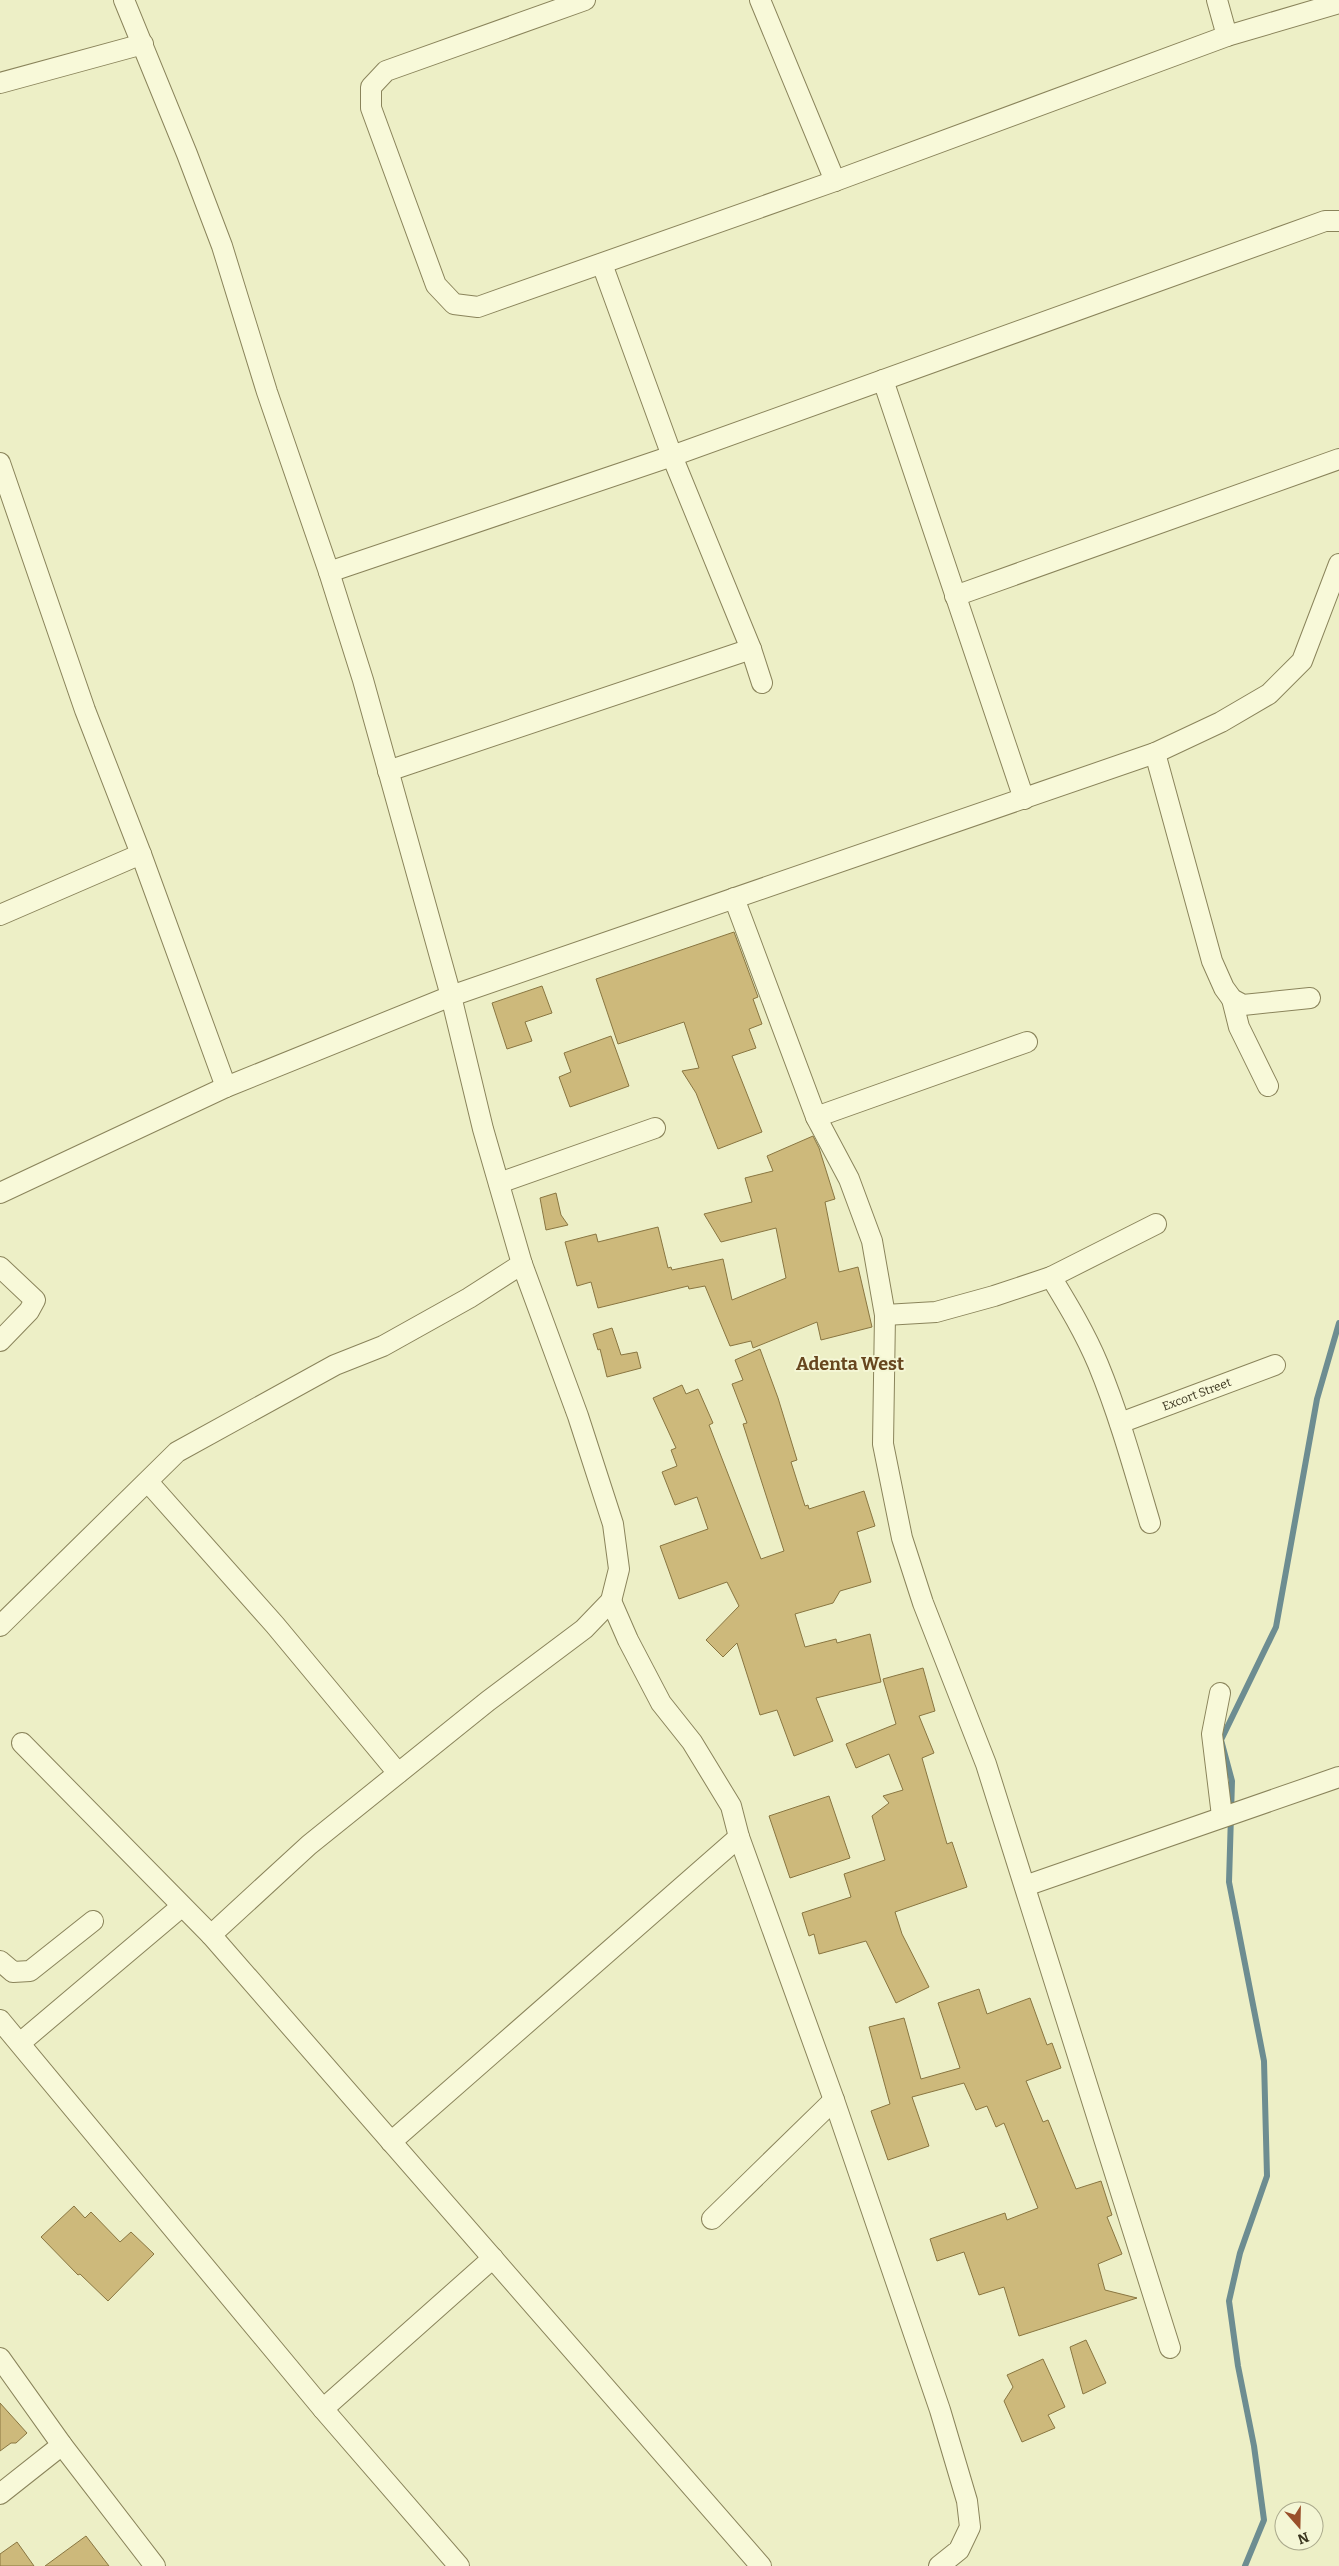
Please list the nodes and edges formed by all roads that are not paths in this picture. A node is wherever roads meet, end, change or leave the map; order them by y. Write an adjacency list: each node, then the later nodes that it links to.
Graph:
1 (124, 0): 7 (street)
2 (585, 0): 11 (street)
3 (760, 0): 9 (street)
4 (1216, 0): 6 (street)
5 (1339, 3): 6 (street)
6 (1227, 36): 9 (street)
7 (143, 44): 8 (street); 17 (street)
8 (0, 83)
9 (835, 181): 11 (street)
10 (1339, 221): 12 (street)
11 (602, 264): 13 (street)
12 (883, 380): 13 (street); 18 (street)
13 (672, 456): 17 (street); 19 (street)
14 (1339, 459): 18 (street)
15 (0, 463): 24 (street)
16 (1339, 564): 21 (street)
17 (329, 572): 22 (street)
18 (956, 596): 23 (street)
19 (751, 649): 20 (street); 22 (street)
20 (762, 683)
21 (1156, 753): 23 (street); 29 (street)
22 (388, 771): 27 (street)
23 (1024, 799): 25 (street)
24 (141, 854): 26 (street); 31 (street)
25 (734, 898): 27 (street); 33 (street)
26 (0, 915)
27 (451, 996): 31 (street); 35 (street)
28 (1310, 998): 29 (street)
29 (1232, 999): 32 (street)
30 (1027, 1042): 33 (street)
31 (226, 1086): 36 (street)
32 (1268, 1086)
33 (816, 1117): 41 (street)
34 (655, 1128): 35 (street)
35 (499, 1183): 38 (street)
36 (0, 1193)
37 (1156, 1224): 40 (street)
38 (522, 1264): 45 (street); 47 (street)
39 (0, 1267): 42 (street)
40 (1051, 1277): 41 (street); 44 (street)
41 (885, 1315): 55 (street)
42 (0, 1341)
43 (1275, 1365): 44 (street, Excort Street)
44 (1120, 1423): 46 (street)
45 (148, 1482): 48 (street); 51 (street)
46 (1150, 1523)
47 (611, 1601): 51 (street); 54 (street)
48 (0, 1626)
49 (1220, 1693): 53 (street)
50 (22, 1743): 56 (street)
51 (398, 1774): 58 (street)
52 (1339, 1777): 53 (street)
53 (1222, 1816): 55 (street)
54 (739, 1837): 62 (street); 63 (street)
55 (1025, 1886): 66 (street)
56 (181, 1907): 58 (street); 61 (street)
57 (93, 1921): 59 (street)
58 (211, 1935): 63 (street)
59 (0, 1962)
60 (0, 2020): 61 (street)
61 (20, 2043): 68 (street)
62 (834, 2100): 64 (street); 74 (street)
63 (391, 2142): 65 (street)
64 (712, 2219)
65 (493, 2258): 68 (street); 73 (street)
66 (1170, 2348)
67 (0, 2358): 69 (street)
68 (323, 2409): 72 (street)
69 (62, 2445): 70 (street); 71 (street)
70 (0, 2494)
71 (155, 2566)
72 (459, 2566)
73 (761, 2566)
74 (939, 2566)

